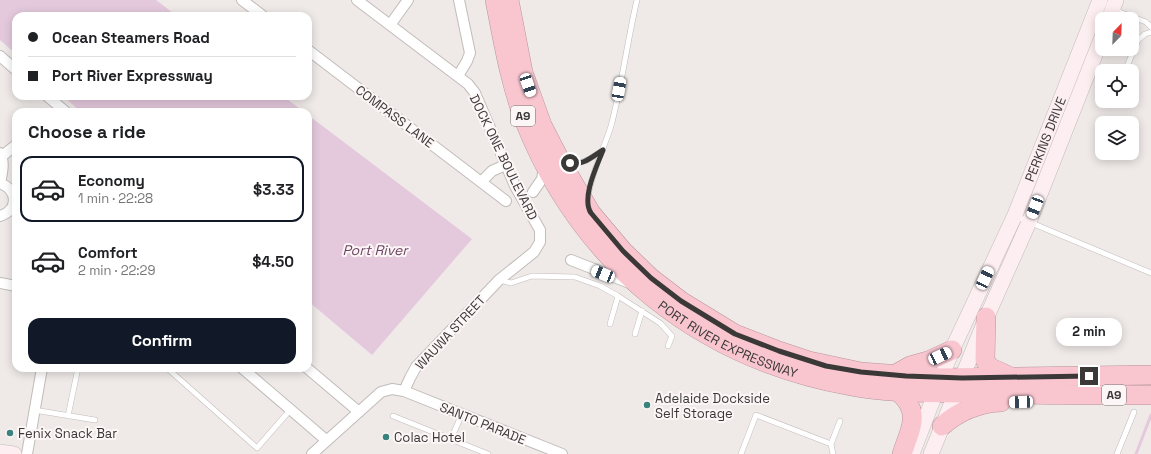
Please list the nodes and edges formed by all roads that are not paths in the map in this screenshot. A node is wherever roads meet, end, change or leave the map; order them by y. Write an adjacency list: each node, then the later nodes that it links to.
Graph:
1 (242, 0): 10 (street)
2 (357, 0): 11 (street, DOCK ONE BOULEVARD)
3 (408, 0): 11 (street)
4 (459, 0): 19 (street)
5 (495, 0): 25 (highway, PORT RIVER EXPRESSWAY / A9)
6 (509, 0): 25 (highway, PORT RIVER EXPRESSWAY / A9)
7 (637, 0): 23 (lane)
8 (1100, 2): 9 (lane); 34 (street, PERKINS DRIVE)
9 (1113, 9): 12 (lane)
10 (258, 12)
11 (390, 25): 19 (street, DOCK ONE BOULEVARD)
12 (1151, 27)
13 (1151, 32): 17 (lane)
14 (312, 53): 27 (street, COMPASS LANE)
15 (1095, 55): 36 (street, PERKINS DRIVE)
16 (0, 56): 18 (street)
17 (1128, 64)
18 (12, 66)
19 (458, 76): 26 (street, DOCK ONE BOULEVARD)
20 (52, 100): 21 (street)
21 (61, 108)
22 (12, 148): 24 (street)
23 (603, 150): 25 (lane); 33 (lane)
24 (1, 154): 28 (street)
25 (551, 160): 30 (street); 33 (highway, PORT RIVER EXPRESSWAY / A9); 42 (highway, PORT RIVER EXPRESSWAY / A9)
26 (505, 165): 27 (street); 39 (street, DOCK ONE BOULEVARD)
27 (481, 182): 31 (street, COMPASS LANE)
28 (0, 183): 29 (street)
29 (12, 192)
30 (533, 192)
31 (506, 201)
32 (12, 204): 35 (street)
33 (588, 208): 57 (highway, PORT RIVER EXPRESSWAY / A9)
34 (1014, 215): 36 (lane); 49 (street, PERKINS DRIVE)
35 (0, 216)
36 (1029, 222): 38 (lane); 45 (street, PERKINS DRIVE)
37 (571, 260): 42 (street)
38 (1151, 272)
39 (499, 280): 43 (lane); 60 (street, WAUWA STREET)
40 (0, 283): 41 (street)
41 (12, 285)
42 (639, 287): 57 (highway, PORT RIVER EXPRESSWAY / A9)
43 (618, 296): 44 (lane); 46 (lane)
44 (642, 311): 47 (lane); 48 (lane)
45 (987, 316): 56 (highway); 59 (street, PERKINS DRIVE)
46 (610, 324)
47 (635, 334)
48 (668, 346)
49 (952, 350): 57 (highway); 58 (street, PERKINS DRIVE)
50 (41, 372): 64 (street)
51 (77, 372): 68 (lane)
52 (172, 372): 63 (lane)
53 (247, 372): 63 (street)
54 (312, 372): 65 (street)
55 (1151, 376): 56 (highway, PORT RIVER EXPRESSWAY / A9)
56 (1012, 378): 59 (highway, PORT RIVER EXPRESSWAY / A9)
57 (897, 383): 58 (highway, PORT RIVER EXPRESSWAY / A9); 84 (highway)
58 (939, 385): 59 (highway, PORT RIVER EXPRESSWAY / A9); 85 (street, PERKINS DRIVE)
59 (959, 386): 61 (highway, PORT RIVER EXPRESSWAY / A9); 72 (street, PERKINS DRIVE)
60 (404, 392): 65 (street); 67 (street, SANTO PARADE)
61 (1077, 395): 62 (highway, PORT RIVER EXPRESSWAY / A9); 72 (highway)
62 (1151, 395)
63 (291, 409): 74 (street)
64 (34, 410): 68 (lane); 78 (street)
65 (358, 412): 74 (street)
66 (1134, 412): 87 (lane)
67 (462, 414): 73 (lane); 81 (street, SANTO PARADE)
68 (68, 416): 70 (lane)
69 (393, 416): 73 (lane)
70 (95, 420)
71 (840, 421): 75 (lane)
72 (942, 426): 86 (street, PERKINS DRIVE)
73 (451, 439): 80 (lane)
74 (326, 440): 79 (street)
75 (831, 444): 82 (lane); 83 (lane)
76 (0, 452): 77 (street)
77 (14, 454)
78 (27, 454)
79 (312, 454)
80 (488, 454)
81 (562, 454)
82 (741, 454)
83 (833, 454)
84 (902, 454)
85 (912, 454)
86 (931, 454)
87 (1117, 454)

